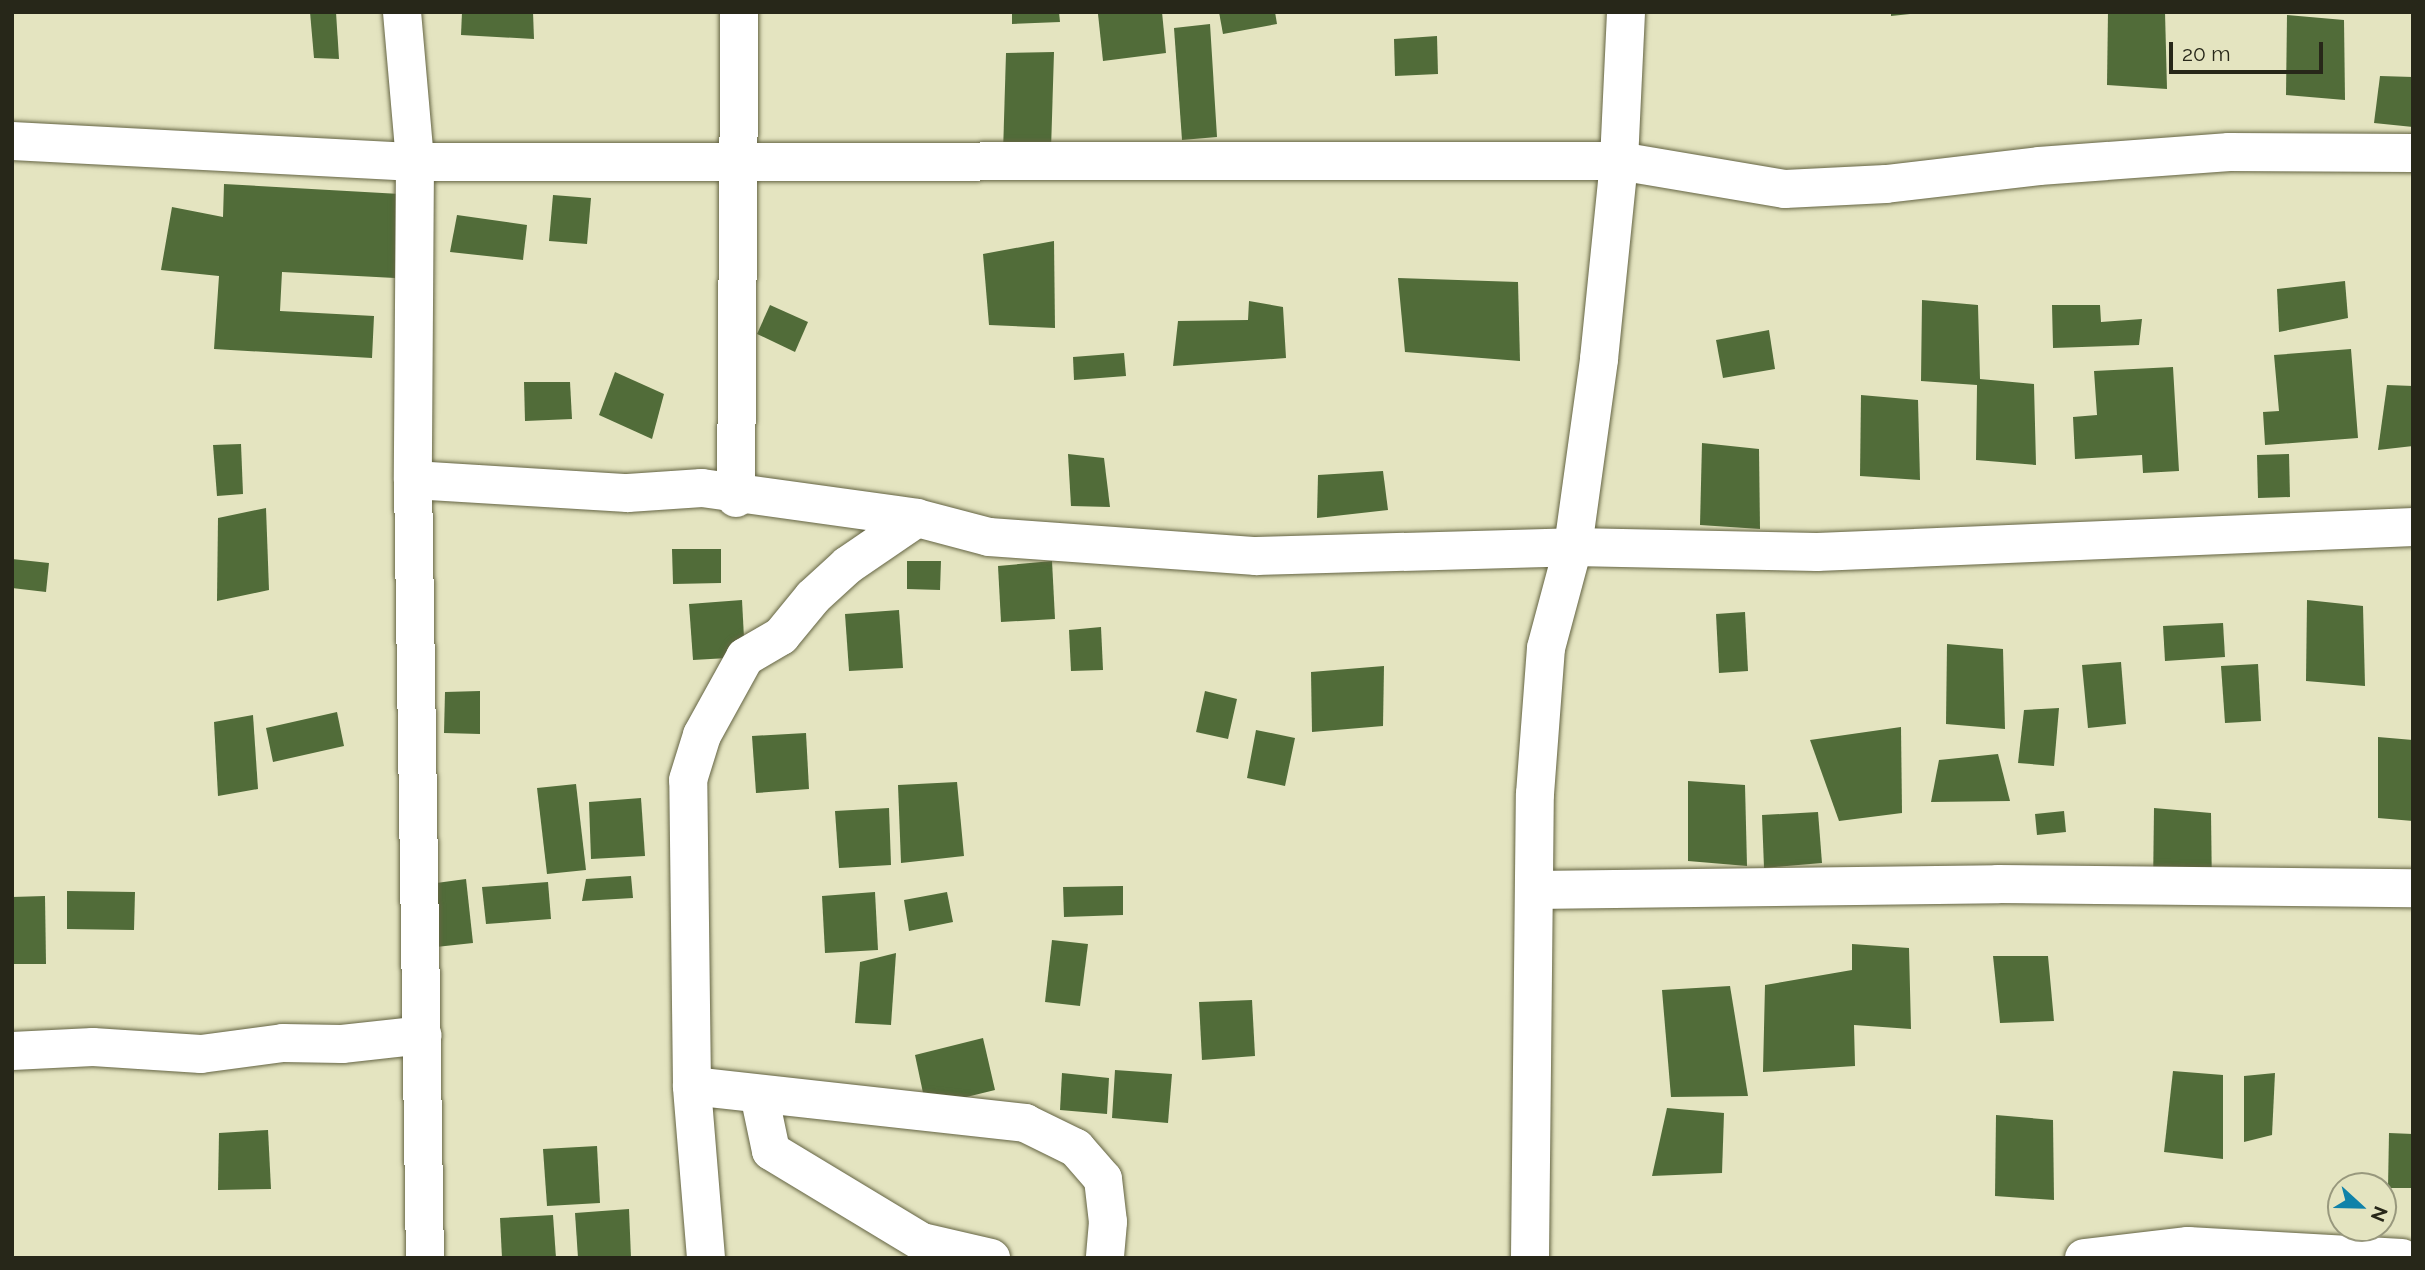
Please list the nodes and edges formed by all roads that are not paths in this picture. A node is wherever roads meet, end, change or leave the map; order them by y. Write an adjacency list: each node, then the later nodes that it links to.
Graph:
1 (402, 12): 7 (street)
2 (740, 12): 8 (street)
3 (1626, 12): 6 (street)
4 (12, 141): 7 (street)
5 (2413, 153): 6 (street)
6 (1619, 161): 8 (street); 13 (street)
7 (415, 162): 8 (street); 9 (street)
8 (738, 162): 10 (street)
9 (412, 480): 10 (street); 16 (street)
10 (736, 495): 11 (street)
11 (916, 518): 13 (street); 18 (street)
12 (2413, 527): 13 (street)
13 (1573, 547): 15 (street)
14 (2413, 888): 15 (street)
15 (1534, 890): 24 (street)
16 (423, 1035): 17 (street); 20 (street)
17 (12, 1051)
18 (692, 1086): 19 (street); 21 (street)
19 (759, 1094): 22 (street); 23 (street)
20 (425, 1258)
21 (706, 1258)
22 (991, 1258)
23 (1104, 1258)
24 (1530, 1258)
25 (2084, 1258): 26 (street)
26 (2402, 1258)

